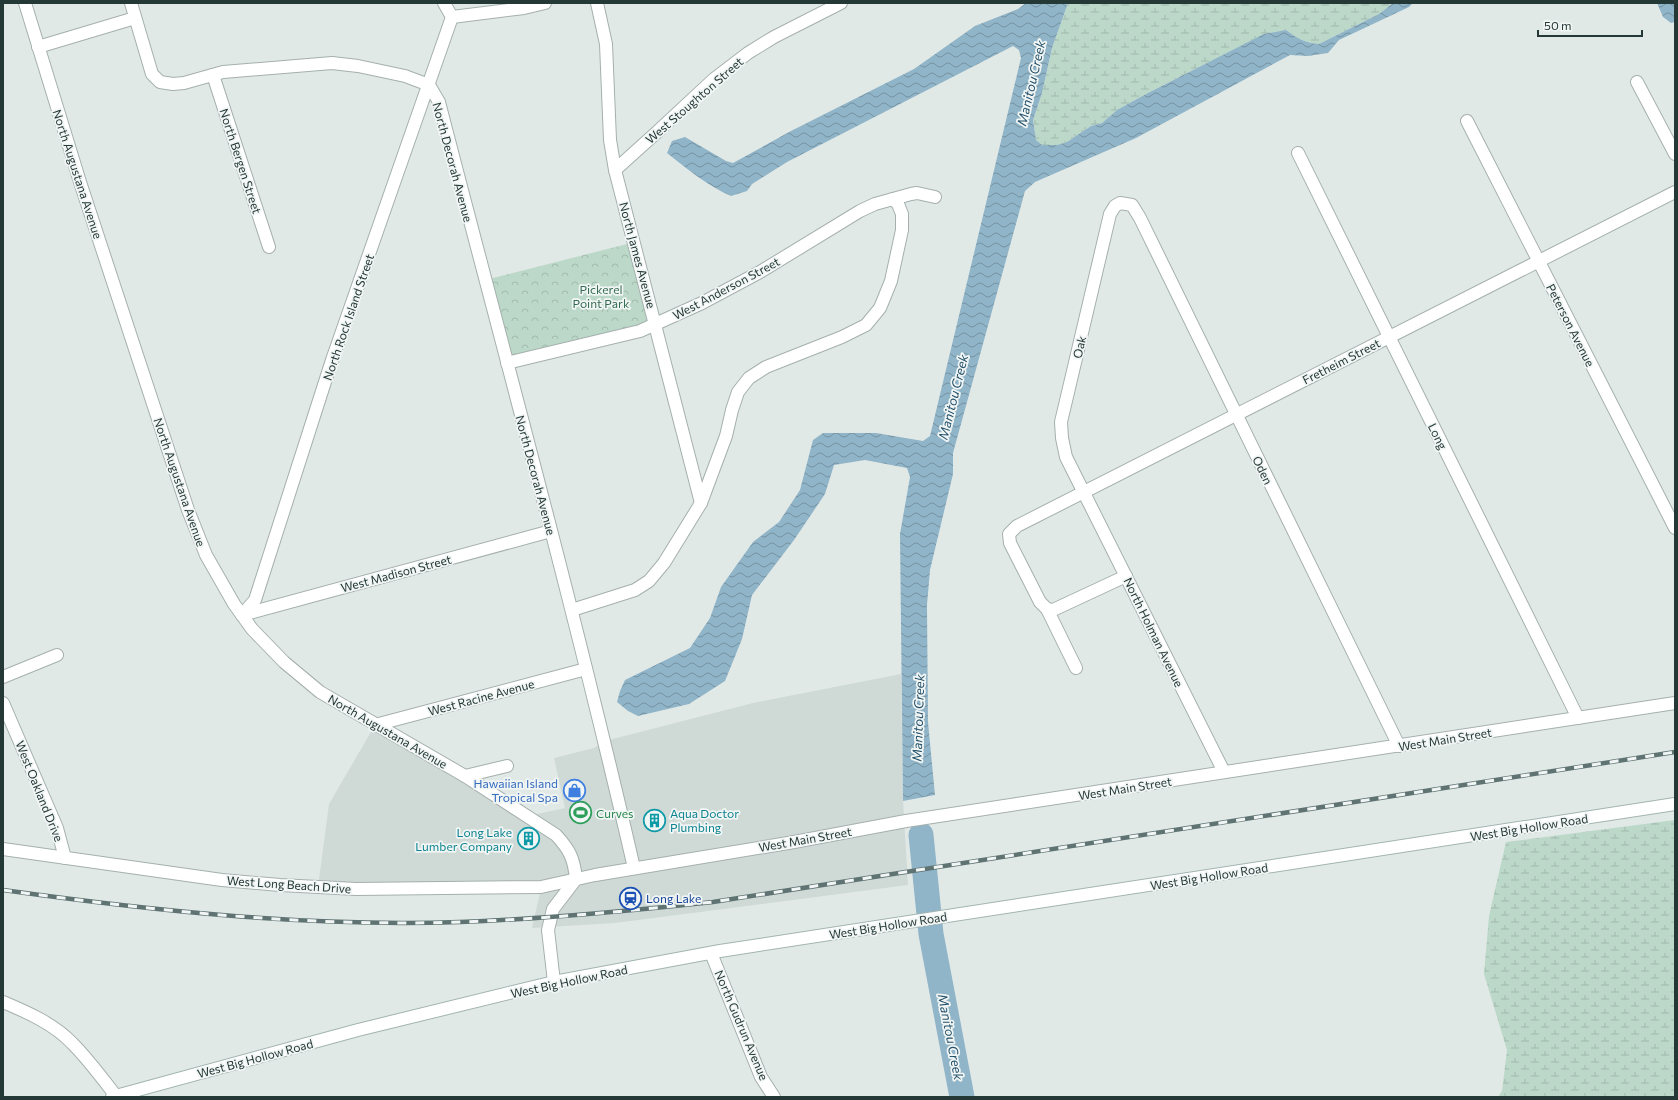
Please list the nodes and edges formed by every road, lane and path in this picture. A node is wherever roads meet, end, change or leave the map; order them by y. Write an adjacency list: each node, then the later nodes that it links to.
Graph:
1 (24, 3): 9 (street, North Augustana Avenue)
2 (130, 3): 8 (street)
3 (444, 3): 7 (street)
4 (545, 3): 7 (street)
5 (597, 3): 16 (street, North James Avenue)
6 (841, 3): 16 (street, West Stoughton Street)
7 (452, 17): 12 (street, North Rock Island Street)
8 (135, 18): 9 (street); 10 (street)
9 (38, 48): 34 (street, North Augustana Avenue)
10 (213, 75): 12 (street); 21 (street, North Bergen Street)
11 (1637, 82): 15 (street)
12 (429, 85): 25 (street, North Decorah Avenue); 34 (street, North Rock Island Street)
13 (1467, 122): 22 (street, Peterson Avenue)
14 (1298, 153): 24 (street, Long)
15 (1675, 154)
16 (615, 170): 23 (street, North James Avenue)
17 (1675, 192): 22 (street, Fretheim Street)
18 (935, 197): 19 (street, West Anderson Street)
19 (893, 199): 23 (street, West Anderson Street); 28 (street)
20 (1120, 203): 26 (street, Oden); 27 (street, Oak)
21 (269, 247)
22 (1538, 261): 24 (street, Fretheim Street); 29 (street, Peterson Avenue)
23 (656, 324): 25 (street, West Anderson Street); 28 (street, North James Avenue)
24 (1389, 337): 26 (street, Fretheim Street); 41 (street, Long)
25 (507, 363): 30 (street, North Decorah Avenue)
26 (1236, 414): 27 (street, Fretheim Street); 43 (street, Oden)
27 (1084, 492): 31 (street, North Holman Avenue); 32 (street, Fretheim Street)
28 (701, 503): 33 (street)
29 (1675, 528)
30 (551, 530): 33 (street, North Decorah Avenue); 34 (street, West Madison Street)
31 (1126, 576): 32 (street); 45 (street, North Holman Avenue)
32 (1047, 609): 36 (street)
33 (572, 610): 37 (street, North Decorah Avenue)
34 (242, 615): 42 (street, North Augustana Avenue)
35 (57, 655): 38 (street)
36 (1076, 668)
37 (586, 669): 42 (street, West Racine Avenue); 50 (street, North Decorah Avenue)
38 (3, 678)
39 (3, 703): 49 (street, West Oakland Drive)
40 (1675, 703): 41 (street, West Main Street)
41 (1578, 718): 43 (street, West Main Street)
42 (375, 725): 46 (street, North Augustana Avenue)
43 (1399, 746): 45 (street, West Main Street)
44 (508, 766): 46 (street)
45 (1224, 772): 50 (street, West Main Street)
46 (465, 776): 51 (street, North Augustana Avenue)
47 (1675, 804): 52 (street, West Big Hollow Road)
48 (3, 849): 49 (street, West Long Beach Drive)
49 (65, 858): 51 (street, West Long Beach Drive)
50 (634, 868): 51 (street, West Main Street)
51 (576, 879): 53 (street)
52 (711, 953): 53 (street, West Big Hollow Road); 56 (street, North Gudrun Avenue)
53 (554, 982): 55 (street, West Big Hollow Road)
54 (3, 1002): 55 (street)
55 (114, 1096)
56 (774, 1097)

